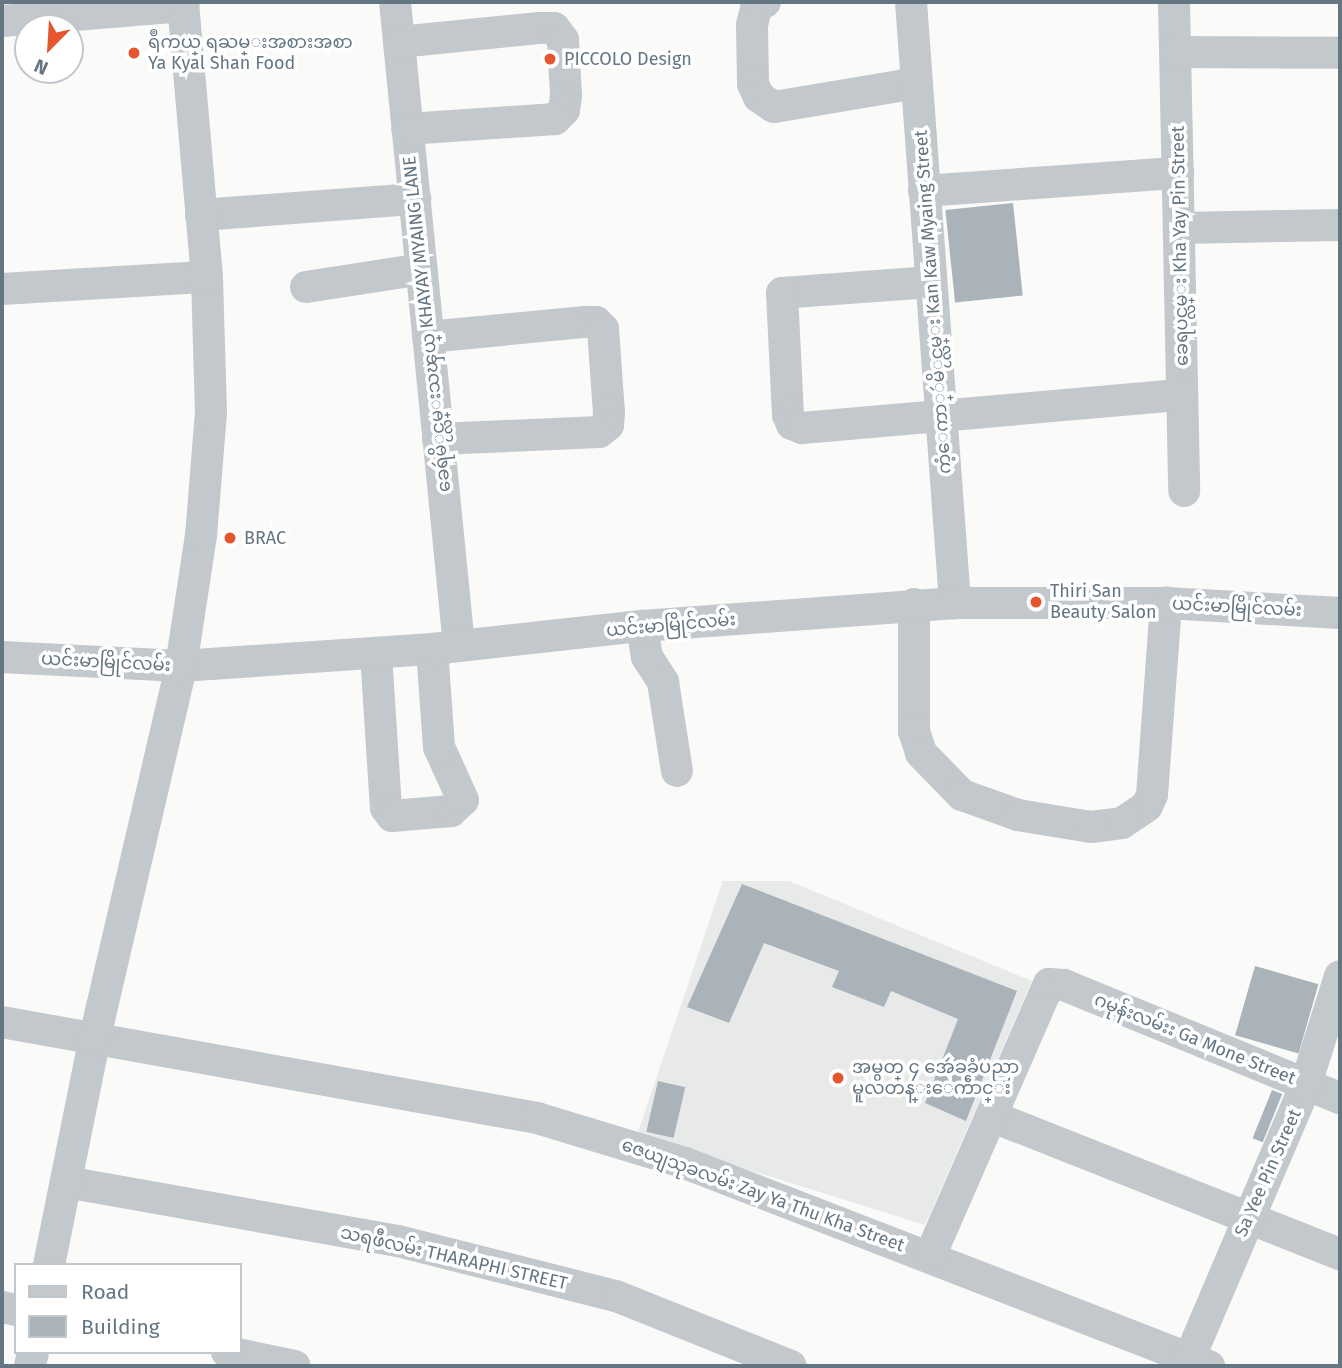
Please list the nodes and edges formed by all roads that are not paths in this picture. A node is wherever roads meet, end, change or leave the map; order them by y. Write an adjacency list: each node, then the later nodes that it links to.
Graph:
1 (395, 2): 7 (street, ခေရဴမိႂင္လမ္းသၾယ္ KHAYAY MYAING LANE)
2 (765, 2): 10 (street)
3 (911, 2): 10 (street, ကံ့ေကာ္ဴမိႂင္လမ္း Kan Kaw Myaing Street)
4 (1174, 2): 8 (street, ခေရပင္လမ္း Kha Yay Pin Street)
5 (183, 4): 6 (street); 15 (street)
6 (2, 21)
7 (399, 42): 11 (street, ခေရဴမိႂင္လမ္းသၾယ္ KHAYAY MYAING LANE); 11 (street)
8 (1176, 52): 9 (street); 12 (street, ခေရပင္လမ္း Kha Yay Pin Street)
9 (1340, 53)
10 (917, 83): 13 (street, ကံ့ေကာ္ဴမိႂင္လမ္း Kan Kaw Myaing Street)
11 (407, 129): 14 (street, ခေရဴမိႂင္လမ္းသၾယ္ KHAYAY MYAING LANE)
12 (1178, 173): 13 (street); 17 (street, ခေရပင္လမ္း Kha Yay Pin Street)
13 (925, 191): 20 (street, ကံ့ေကာ္ဴမိႂင္လမ္း Kan Kaw Myaing Street)
14 (415, 199): 15 (street); 18 (street, ခေရဴမိႂင္လမ္းသၾယ္ KHAYAY MYAING LANE)
15 (201, 215): 19 (street)
16 (1340, 225): 17 (street)
17 (1179, 228): 24 (street, ခေရပင္လမ္း Kha Yay Pin Street)
18 (422, 270): 21 (street); 23 (street, ခေရဴမိႂင္လမ္းသၾယ္ KHAYAY MYAING LANE)
19 (207, 277): 22 (street); 36 (street)
20 (931, 282): 25 (street, ကံ့ေကာ္ဴမိႂင္လမ္း Kan Kaw Myaing Street); 25 (street)
21 (306, 288)
22 (2, 289)
23 (428, 337): 26 (street, ခေရဴမိႂင္လမ္းသၾယ္ KHAYAY MYAING LANE); 26 (street)
24 (1182, 395): 25 (street); 27 (street, ခေရပင္လမ္း Kha Yay Pin Street)
25 (941, 413): 28 (street, ကံ့ေကာ္ဴမိႂင္လမ္း Kan Kaw Myaing Street)
26 (438, 439): 33 (street, ခေရဴမိႂင္လမ္းသၾယ္ KHAYAY MYAING LANE)
27 (1184, 491)
28 (955, 603): 29 (street, ယင်းမာမြိုင်လမ်း); 30 (street, ယင်းမာမြိုင်လမ်း)
29 (1166, 603): 30 (street); 31 (street, ယင်းမာမြိုင်လမ်း)
30 (914, 604): 32 (street, ယင်းမာမြိုင်လမ်း)
31 (1340, 613)
32 (642, 626): 33 (street, ယင်းမာမြိုင်လမ်း); 37 (street)
33 (445, 648): 34 (street, ယင်းမာမြိုင်လမ်း); 34 (street, ခေရဴမိႂင္လမ္းသၾယ္ KHAYAY MYAING LANE)
34 (376, 654): 36 (street, ယင်းမာမြိုင်လမ်း)
35 (2, 657): 36 (street, ယင်းမာမြိုင်လမ်း)
36 (181, 666): 40 (street)
37 (677, 771)
38 (1340, 976): 41 (street, Sa Yee Pin Street)
39 (2, 1022): 40 (street, ဇေယျသုခလမ်း Zay Ya Thu Kha Street)
40 (94, 1041): 44 (street); 47 (street, ဇေယျသုခလမ်း Zay Ya Thu Kha Street)
41 (1306, 1084): 42 (street, ဂမုန်းလမ်းး Ga Mone Street); 43 (street, ဂမုန်းလမ်းး Ga Mone Street); 45 (street, Sa Yee Pin Street)
42 (1340, 1098)
43 (991, 1116): 45 (street); 47 (street)
44 (66, 1182): 48 (street); 52 (street, သရဖီလမ်း THARAPHI STREET)
45 (1248, 1216): 46 (street); 50 (street, Sa Yee Pin Street)
46 (1340, 1254)
47 (930, 1256): 50 (street, ဇေယျသုခလမ်း Zay Ya Thu Kha Street)
48 (49, 1263)
49 (238, 1354): 51 (street)
50 (1195, 1363)
51 (295, 1366)
52 (791, 1366)

